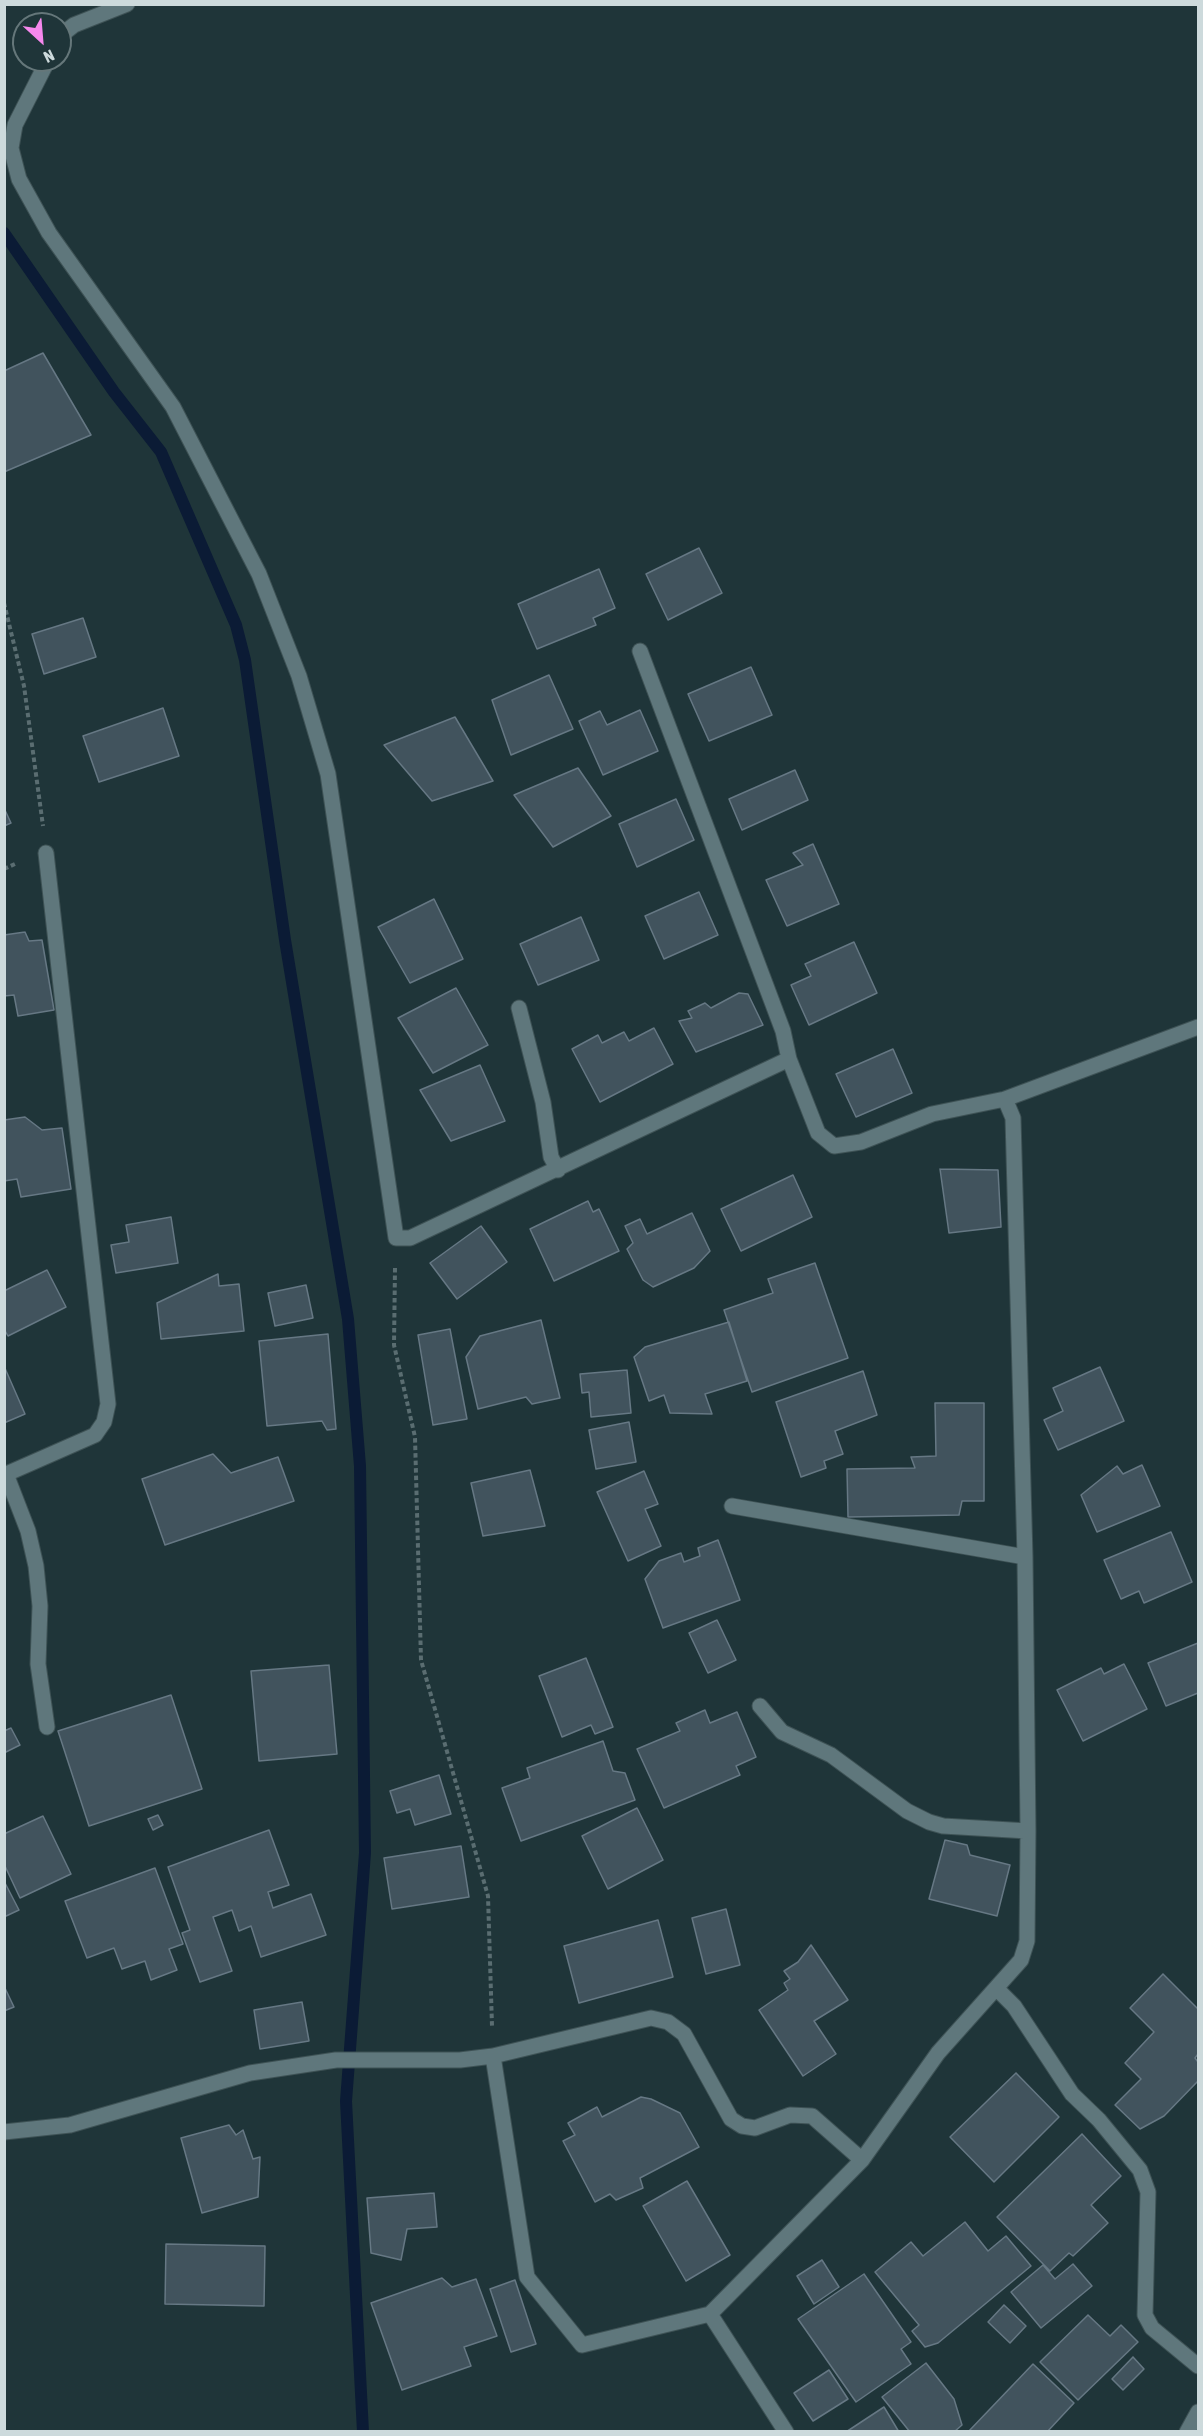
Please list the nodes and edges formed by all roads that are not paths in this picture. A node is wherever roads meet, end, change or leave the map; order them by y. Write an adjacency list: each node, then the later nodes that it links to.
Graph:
1 (127, 4): 2 (street)
2 (72, 27)
3 (42, 72): 10 (street)
4 (640, 651): 8 (street)
5 (46, 853): 11 (street)
6 (519, 1008): 10 (street)
7 (1198, 1027): 9 (street)
8 (789, 1059): 9 (street); 10 (street)
9 (1005, 1099): 13 (street)
10 (558, 1170)
11 (5, 1474): 15 (street)
12 (732, 1506): 13 (street)
13 (1025, 1557): 16 (street)
14 (760, 1706): 16 (street)
15 (47, 1726)
16 (1029, 1832): 17 (street)
17 (997, 1989): 20 (street); 22 (street)
18 (493, 2056): 19 (street); 20 (street); 21 (street)
19 (4, 2132)
20 (862, 2160): 21 (street)
21 (710, 2313): 24 (street)
22 (1198, 2366)
23 (1198, 2412): 25 (street)
24 (786, 2432)
25 (1187, 2432)

